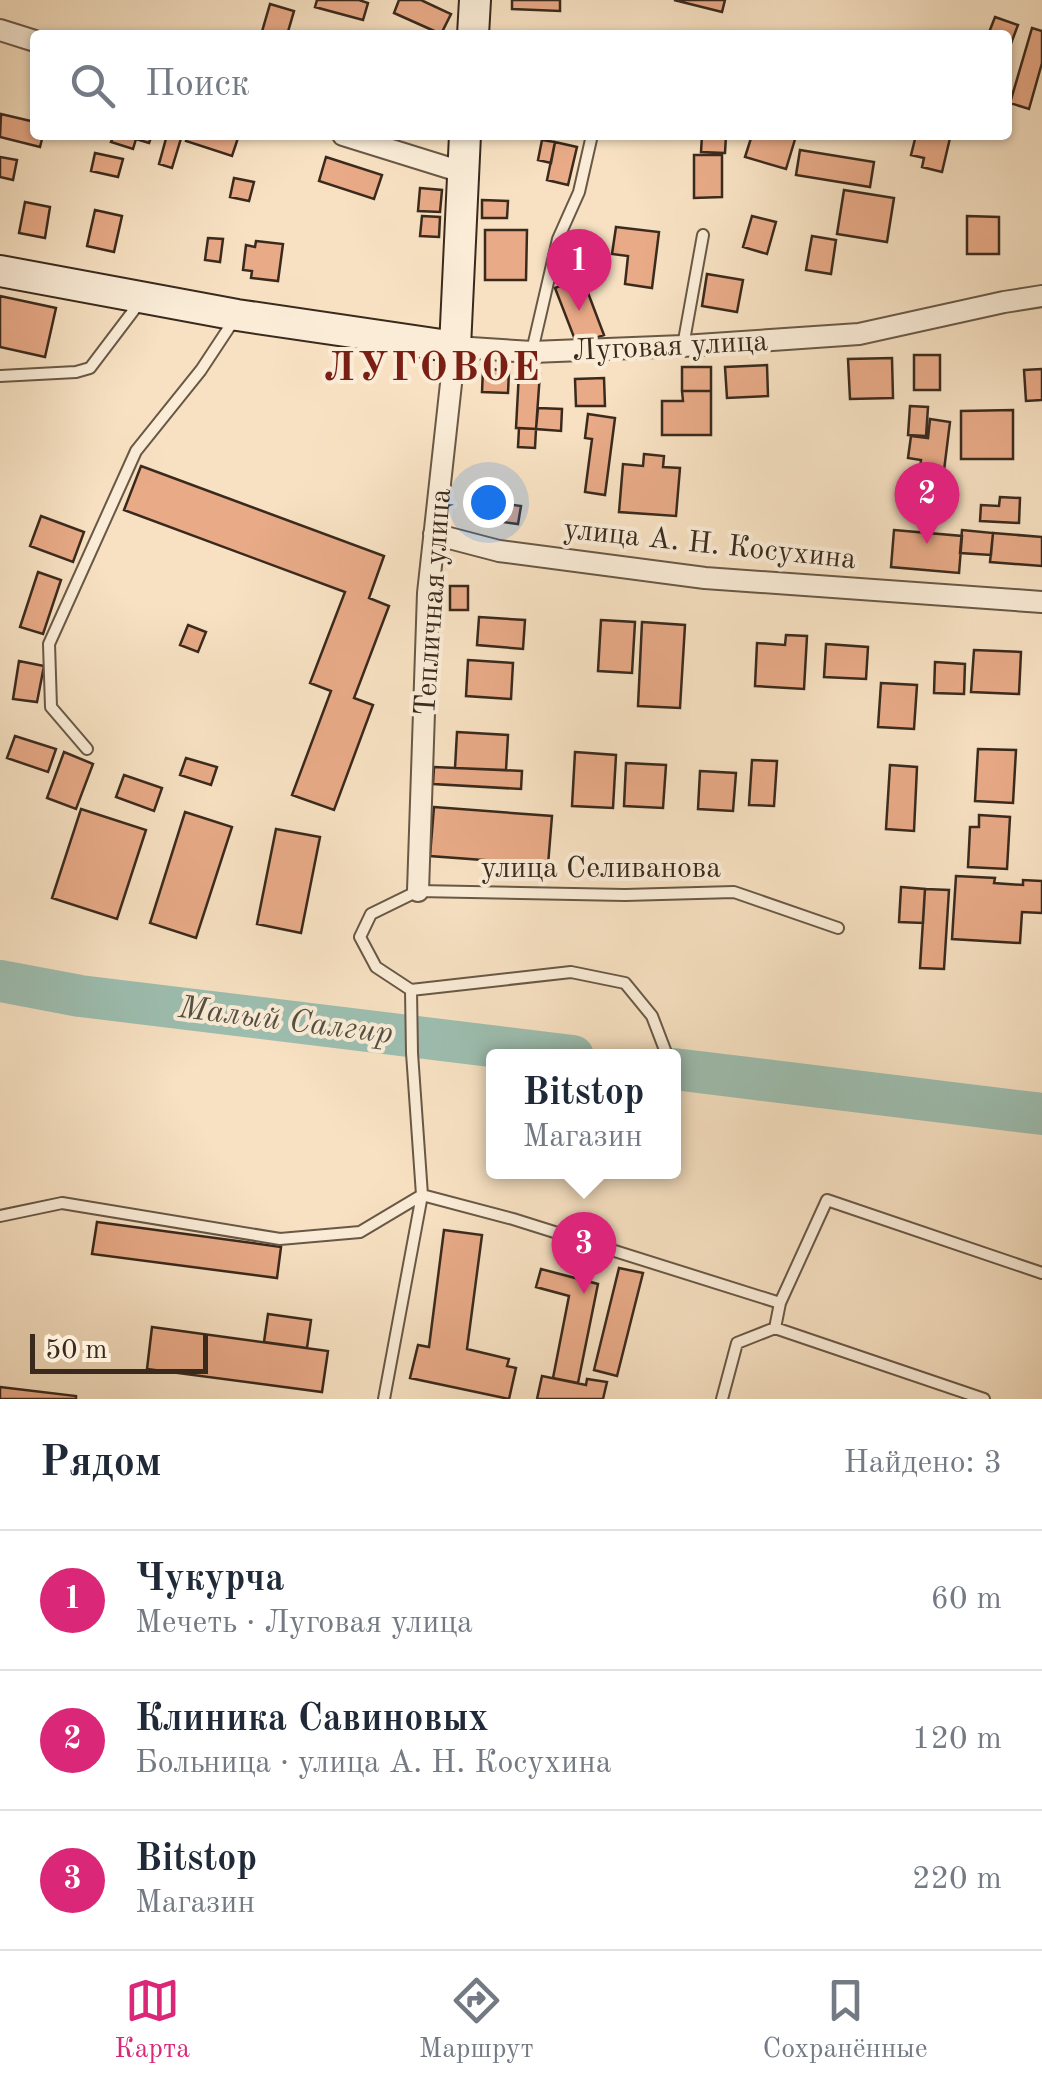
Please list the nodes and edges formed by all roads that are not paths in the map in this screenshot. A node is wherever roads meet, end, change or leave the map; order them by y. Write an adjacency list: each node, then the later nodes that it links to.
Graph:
1 (476, 0): 3 (main road)
2 (0, 30): 4 (street)
3 (473, 30)
4 (30, 39)
5 (359, 140): 8 (street)
6 (465, 140): 8 (main road, Тепличная улица)
7 (591, 140): 16 (lane)
8 (462, 172): 15 (main road, Тепличная улица)
9 (703, 235): 14 (lane)
10 (0, 271): 12 (main road, Луговая улица)
11 (1042, 296): 14 (street, Луговая улица)
12 (144, 298): 13 (main road, Луговая улица); 17 (lane)
13 (237, 314): 15 (main road, Луговая улица); 20 (lane)
14 (683, 346): 16 (street, Луговая улица)
15 (455, 347): 16 (street, Луговая улица); 18 (street, Тепличная улица)
16 (532, 352)
17 (0, 376)
18 (434, 534): 19 (street, улица А. Н. Косухина); 21 (street, Тепличная улица)
19 (1042, 602)
20 (87, 748)
21 (418, 891): 22 (lane, улица Селиванова); 23 (lane)
22 (838, 928)
23 (412, 990): 24 (lane); 25 (lane)
24 (665, 1049)
25 (422, 1196): 26 (lane); 28 (lane); 30 (lane)
26 (0, 1216)
27 (1042, 1274): 28 (lane)
28 (780, 1303): 29 (lane)
29 (775, 1328): 31 (lane); 32 (lane)
30 (384, 1399)
31 (722, 1399)
32 (984, 1399)

